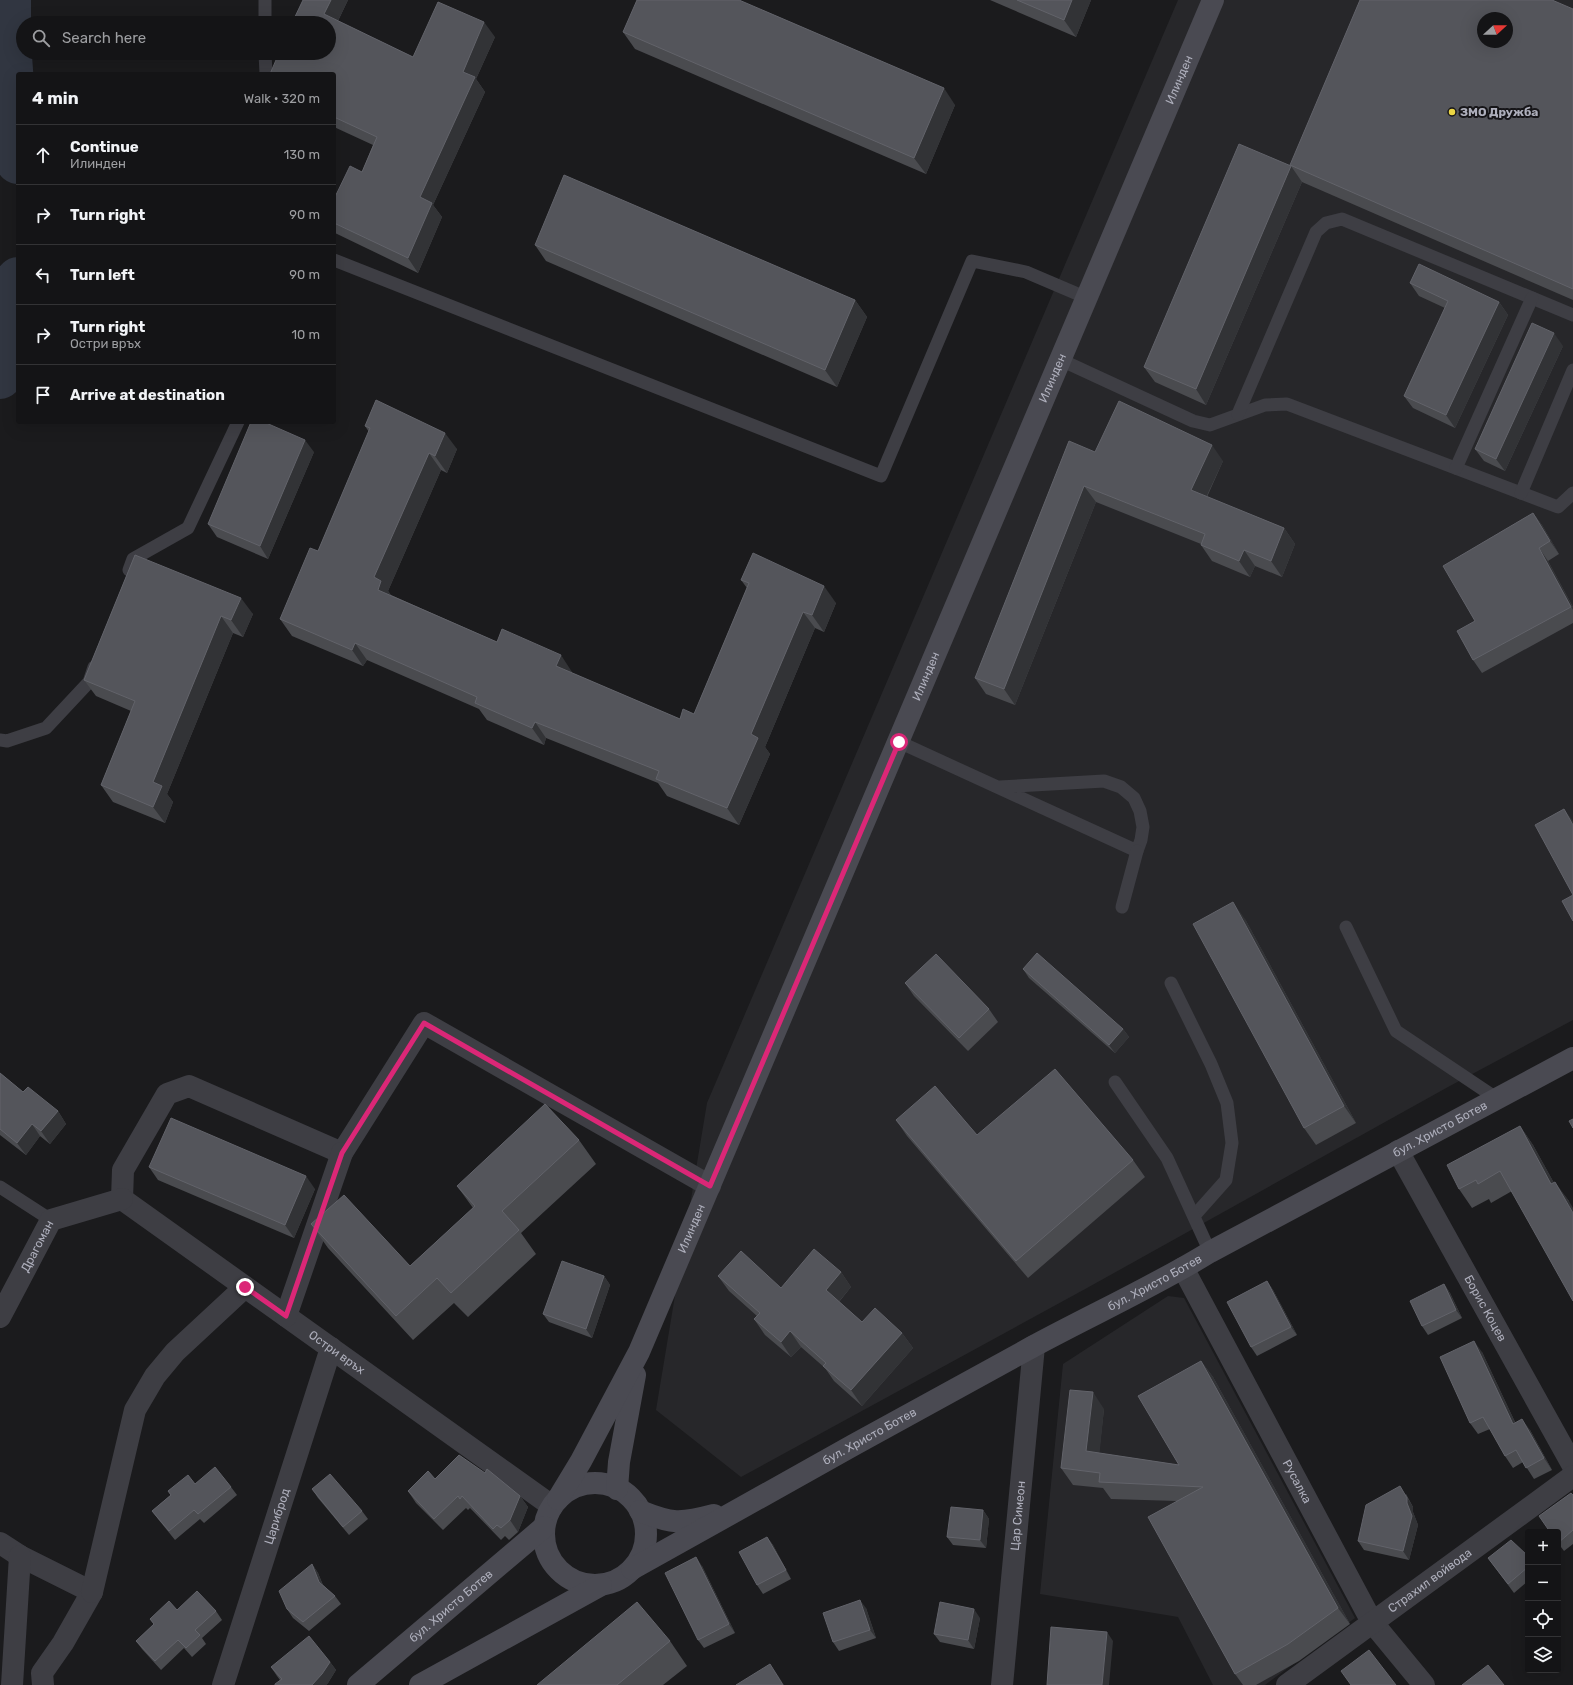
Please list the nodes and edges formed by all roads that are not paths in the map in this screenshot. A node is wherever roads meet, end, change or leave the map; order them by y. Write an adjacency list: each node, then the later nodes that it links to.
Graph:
1 (265, 0): 3 (lane)
2 (1213, 0): 7 (street, Илинден)
3 (265, 16)
4 (266, 60): 5 (lane)
5 (266, 72)
6 (336, 261): 7 (lane)
7 (1087, 298): 10 (street, Илинден)
8 (1532, 298): 9 (lane); 12 (lane); 14 (lane)
9 (1573, 315)
10 (1061, 360): 12 (lane); 20 (street, Илинден)
11 (1573, 370): 15 (lane)
12 (1238, 414): 14 (lane)
13 (237, 424): 17 (lane)
14 (1456, 468): 15 (lane)
15 (1521, 493): 16 (lane)
16 (1573, 493)
17 (125, 581)
18 (99, 653): 19 (lane)
19 (0, 740)
20 (899, 742): 21 (lane); 31 (street, Илинден)
21 (1000, 787): 22 (lane); 22 (lane)
22 (1137, 851): 23 (lane)
23 (1122, 907)
24 (1346, 927): 28 (lane)
25 (1171, 983): 34 (lane)
26 (1573, 1058): 28 (street, бул. Христо Ботев)
27 (1115, 1082): 34 (lane)
28 (1496, 1098): 29 (street, бул. Христо Ботев)
29 (1398, 1151): 36 (street, бул. Христо Ботев); 44 (street, Борис Коцев)
30 (342, 1153): 31 (street); 33 (street); 39 (street)
31 (710, 1186): 43 (street, Илинден)
32 (0, 1187): 35 (lane)
33 (122, 1199): 35 (street, Драгоман); 38 (street, Остри връх)
34 (1194, 1216): 36 (lane)
35 (51, 1220): 40 (street, Драгоман)
36 (1210, 1252): 37 (street, бул. Христо Ботев)
37 (1183, 1268): 41 (street, бул. Христо Ботев); 56 (street, Русалка)
38 (245, 1287): 39 (street, Остри връх); 55 (street)
39 (286, 1316): 42 (street, Остри връх)
40 (0, 1317)
41 (1034, 1346): 48 (street, бул. Христо Ботев); 62 (street, Цар Симеон)
42 (331, 1348): 47 (street, Остри връх); 59 (street, Цариброд)
43 (639, 1352): 46 (street, Илинден); 47 (street, Илинден)
44 (1573, 1466)
45 (1573, 1476): 56 (street, Страхил войвода)
46 (617, 1489): 47 (street); 49 (street)
47 (555, 1502): 50 (street)
48 (737, 1509): 49 (street, бул. Христо Ботев); 53 (street, бул. Христо Ботев)
49 (640, 1511): 53 (street)
50 (544, 1527): 54 (street); 60 (street, бул. Христо Ботев)
51 (0, 1543): 52 (street)
52 (20, 1556): 55 (street); 57 (street)
53 (632, 1569): 54 (street)
54 (601, 1585): 61 (street)
55 (92, 1592): 58 (street)
56 (1372, 1622): 63 (street, Страхил войвода); 64 (street, Русалка)
57 (12, 1685)
58 (43, 1685)
59 (222, 1685)
60 (358, 1685)
61 (420, 1685)
62 (1002, 1685)
63 (1287, 1685)
64 (1424, 1685)

